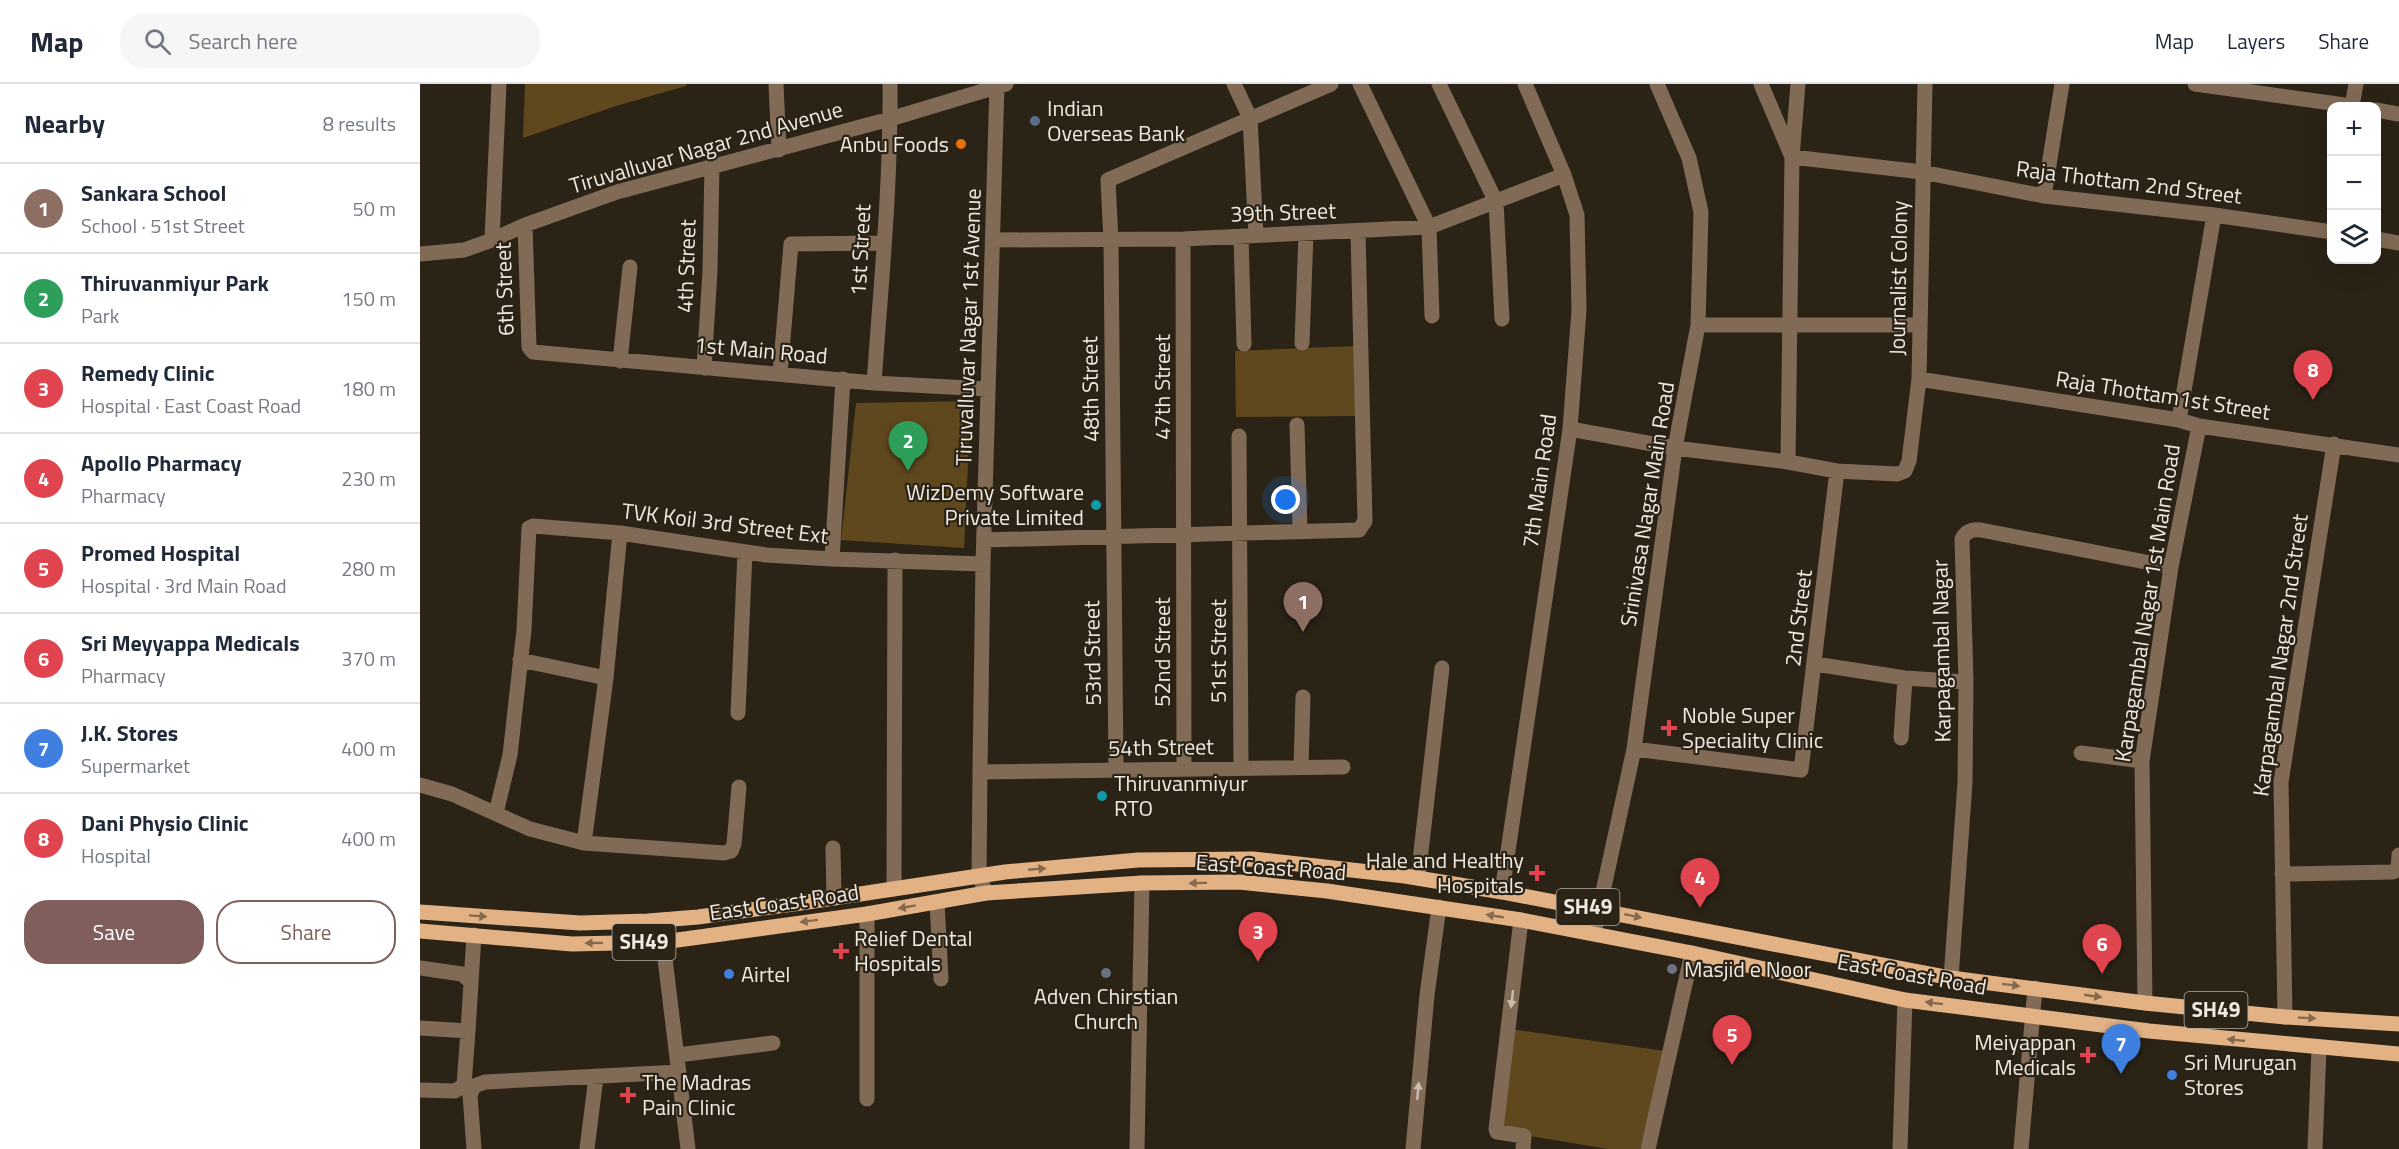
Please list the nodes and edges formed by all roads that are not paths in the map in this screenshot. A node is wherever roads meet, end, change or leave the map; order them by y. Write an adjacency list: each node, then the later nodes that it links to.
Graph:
1 (499, 84): 36 (street)
2 (776, 84): 21 (street)
3 (890, 84): 20 (street, 1st Street)
4 (1234, 84): 19 (street)
5 (1331, 84): 19 (street)
6 (1360, 84): 30 (street)
7 (1439, 84): 27 (street)
8 (1525, 84): 25 (street, 7th Main Road)
9 (1657, 84): 46 (street, Srinivasa Nagar Main Road)
10 (1761, 84): 22 (street)
11 (1798, 84): 22 (street)
12 (1925, 84): 24 (street, Journalist Colony)
13 (2062, 84): 26 (street)
14 (2195, 84): 15 (street)
15 (2356, 84)
16 (1000, 85): 20 (street, Tiruvalluvar Nagar 2nd Avenue); 37 (street, Tiruvalluvar Nagar 1st Avenue)
17 (2381, 111): 18 (street)
18 (2399, 114)
19 (1250, 118): 34 (street); 39 (street, 48th Street)
20 (890, 119): 21 (street, Tiruvalluvar Nagar 2nd Avenue); 40 (street, 1st Street)
21 (778, 150): 23 (street, Tiruvalluvar Nagar 2nd Avenue)
22 (1792, 157): 24 (street, Raja Thottam 2nd Street); 48 (street)
23 (712, 165): 29 (street, Tiruvalluvar Nagar 2nd Avenue); 53 (street, 4th Street)
24 (1922, 172): 26 (street, Raja Thottam 2nd Street); 47 (street, Journalist Colony)
25 (1564, 175): 27 (street, 39th Street); 62 (street, 7th Main Road)
26 (2044, 196): 28 (street, Raja Thottam 2nd Street)
27 (1496, 202): 30 (street, 39th Street); 45 (street)
28 (2214, 215): 31 (street, Raja Thottam 2nd Street); 59 (street)
29 (525, 225): 36 (street, Tiruvalluvar Nagar 2nd Avenue); 51 (street, 6th Street)
30 (1429, 227): 32 (street, 39th Street); 44 (street)
31 (2327, 231)
32 (1358, 232): 33 (street, 39th Street); 69 (street)
33 (1306, 234): 34 (street, 39th Street); 49 (street)
34 (1248, 236): 35 (street, 39th Street); 50 (street)
35 (1184, 239): 39 (street, 39th Street); 72 (street, 47th Street)
36 (492, 240): 42 (street, Tiruvalluvar Nagar 2nd Avenue)
37 (993, 240): 39 (street, 39th Street); 58 (street, Tiruvalluvar Nagar 1st Avenue)
38 (2381, 240): 41 (street)
39 (1111, 241): 73 (street, 48th Street)
40 (884, 243): 54 (street); 57 (street, 1st Street)
41 (2399, 243)
42 (420, 254)
43 (630, 267): 52 (street)
44 (1432, 316)
45 (1502, 319)
46 (1698, 325): 48 (street); 65 (street, Srinivasa Nagar Main Road)
47 (1919, 325): 48 (street); 56 (street, Journalist Colony)
48 (1790, 327): 67 (street)
49 (1302, 343)
50 (1244, 344)
51 (531, 351): 52 (street, 1st Main Road)
52 (620, 361): 53 (street, 1st Main Road)
53 (704, 368): 54 (street, 1st Main Road)
54 (780, 374): 55 (street, 1st Main Road)
55 (843, 379): 57 (street, 1st Main Road); 76 (street)
56 (1919, 379): 59 (street, Raja Thottam1st Street); 68 (street, Journalist Colony)
57 (874, 383): 58 (street, 1st Main Road)
58 (988, 389): 74 (street, Tiruvalluvar Nagar 1st Avenue)
59 (2179, 420): 61 (street, Raja Thottam1st Street)
60 (1297, 425): 69 (street)
61 (2199, 426): 64 (street, Raja Thottam1st Street); 79 (street, Karpagambal Nagar 1st Main Road)
62 (1570, 429): 65 (street); 109 (street, 7th Main Road)
63 (1239, 436): 71 (street, 51st Street)
64 (2334, 444): 66 (street, Raja Thottam1st Street); 104 (street, Karpagambal Nagar 2nd Street)
65 (1675, 448): 67 (street); 89 (street, Srinivasa Nagar Main Road)
66 (2399, 455)
67 (1788, 462): 68 (street)
68 (1837, 471): 81 (street, 2nd Street)
69 (1300, 531): 71 (street)
70 (620, 533): 75 (street, TVK Koil 3rd Street Ext); 80 (street, TVK Koil 3rd Street Ext); 83 (street)
71 (1240, 533): 72 (street); 93 (street, 51st Street)
72 (1185, 534): 73 (street); 95 (street, 52nd Street)
73 (1114, 536): 74 (street); 96 (street, 53rd Street)
74 (984, 540): 78 (street, Tiruvalluvar Nagar 1st Avenue)
75 (745, 552): 76 (street, TVK Koil 3rd Street Ext); 87 (street)
76 (832, 559): 77 (street, TVK Koil 3rd Street Ext)
77 (895, 560): 78 (street, TVK Koil 3rd Street Ext); 108 (street)
78 (983, 564): 97 (street, Tiruvalluvar Nagar 1st Avenue)
79 (2171, 567): 85 (street, Karpagambal Nagar); 91 (street, Karpagambal Nagar 1st Main Road)
80 (520, 660): 83 (street); 100 (street)
81 (1815, 664): 84 (street); 89 (street, 2nd Street)
82 (1442, 668): 106 (street)
83 (606, 678): 101 (street)
84 (1905, 678): 85 (street); 88 (street)
85 (1966, 682): 124 (street, Karpagambal Nagar)
86 (1303, 698): 94 (street)
87 (738, 713)
88 (1901, 738)
89 (1634, 749): 114 (street, Srinivasa Nagar Main Road)
90 (2081, 753): 91 (street)
91 (2142, 761): 129 (street, Karpagambal Nagar 1st Main Road)
92 (1343, 767): 94 (street, 54th Street)
93 (1241, 768): 94 (street, 54th Street); 95 (street, 54th Street)
94 (1301, 768)
95 (1184, 769): 96 (street, 54th Street)
96 (1116, 770): 97 (street, 54th Street)
97 (980, 772): 105 (street, Tiruvalluvar Nagar 1st Avenue)
98 (420, 785): 100 (street)
99 (739, 787): 101 (street)
100 (496, 813): 101 (street)
101 (584, 843)
102 (833, 848): 111 (street)
103 (2399, 855): 104 (street)
104 (2282, 874): 131 (street, Karpagambal Nagar 2nd Street)
105 (979, 875): 106 (main road, East Coast Road / SH49, one-way to 106); 108 (main road, East Coast Road / SH49); 110 (street, Tiruvalluvar Nagar 1st Avenue)
106 (1418, 878): 109 (main road, East Coast Road / SH49)
107 (1142, 883): 110 (main road, East Coast Road / SH49); 113 (main road, East Coast Road / SH49, one-way to 107); 146 (street)
108 (894, 889): 111 (main road, East Coast Road / SH49)
109 (1502, 892): 114 (main road, East Coast Road / SH49)
110 (986, 893): 112 (main road, East Coast Road / SH49)
111 (834, 898): 115 (main road, East Coast Road / SH49, one-way to 111)
112 (937, 902): 116 (main road, East Coast Road / SH49, one-way to 116); 125 (street)
113 (1439, 907): 117 (main road, East Coast Road / SH49, one-way to 113); 147 (street, one-way to 113)
114 (1601, 909): 119 (street, Srinivasa Nagar Main Road); 124 (main road, East Coast Road / SH49, one-way to 124)
115 (420, 912)
116 (867, 914): 121 (main road, East Coast Road / SH49, one-way to 121); 142 (street)
117 (1521, 920): 119 (main road, East Coast Road / SH49); 148 (street, one-way to 148)
118 (420, 931): 120 (main road, East Coast Road / SH49)
119 (1594, 933): 122 (main road, East Coast Road / SH49)
120 (474, 934): 121 (main road, East Coast Road / SH49, one-way to 120); 126 (street)
121 (663, 942): 138 (street)
122 (1692, 953): 128 (main road, East Coast Road / SH49); 149 (street)
123 (420, 968): 126 (street)
124 (1950, 978): 127 (main road, East Coast Road / SH49, one-way to 127)
125 (941, 979)
126 (470, 981): 134 (street)
127 (2035, 988): 129 (main road, East Coast Road / SH49, one-way to 129); 130 (street)
128 (1905, 1000): 130 (main road, East Coast Road / SH49, one-way to 128); 150 (street)
129 (2145, 1003): 131 (main road, East Coast Road / SH49)
130 (2033, 1016): 136 (main road, East Coast Road / SH49, one-way to 130); 151 (street)
131 (2284, 1017): 132 (main road, East Coast Road / SH49, one-way to 132)
132 (2399, 1023)
133 (420, 1028): 134 (street)
134 (468, 1031): 141 (street)
135 (773, 1043): 138 (street)
136 (2319, 1048): 137 (main road, East Coast Road / SH49); 152 (street)
137 (2399, 1054)
138 (678, 1055): 139 (street)
139 (679, 1072): 140 (street); 145 (street)
140 (596, 1077): 143 (street); 144 (street)
141 (420, 1090)
142 (867, 1099)
143 (474, 1149)
144 (587, 1149)
145 (688, 1149)
146 (1137, 1149)
147 (1413, 1149)
148 (1523, 1149)
149 (1648, 1149)
150 (1900, 1149)
151 (2021, 1149)
152 (2315, 1149)

